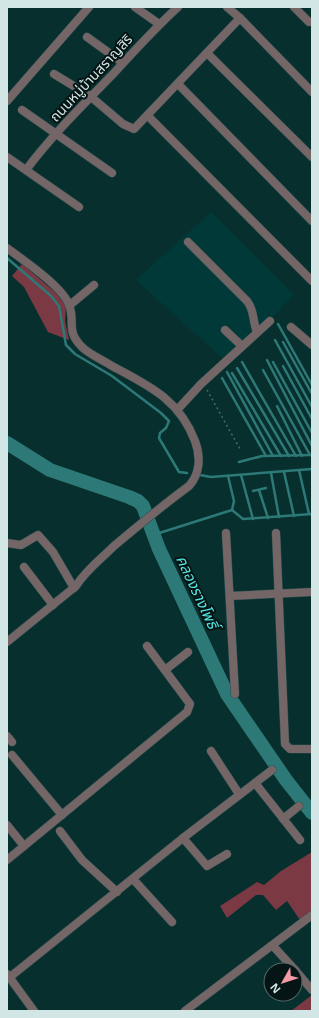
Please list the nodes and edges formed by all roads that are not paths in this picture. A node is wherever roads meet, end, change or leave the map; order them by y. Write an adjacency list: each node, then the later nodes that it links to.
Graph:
1 (89, 7): 16 (street)
2 (134, 7): 8 (street)
3 (178, 7): 8 (street, ถนนหมู่บ้านสราญสิริ)
4 (227, 7): 6 (street)
5 (294, 7): 7 (street)
6 (240, 18): 10 (street); 14 (street)
7 (309, 22)
8 (159, 24): 11 (street, ถนนหมู่บ้านสราญสิริ)
9 (87, 37): 11 (street)
10 (207, 53): 13 (street); 21 (street)
11 (123, 63): 15 (street, ถนนหมู่บ้านสราญสิริ)
12 (54, 74): 15 (street)
13 (178, 84): 18 (street); 25 (street)
14 (312, 92)
15 (90, 96): 18 (street); 19 (street, ถนนหมู่บ้านสราญสิริ)
16 (7, 101)
17 (22, 110): 19 (street)
18 (148, 116): 28 (street)
19 (57, 133): 22 (street, ถนนหมู่บ้านสราญสิริ); 23 (street)
20 (7, 157): 22 (street)
21 (312, 157)
22 (26, 170): 24 (street)
23 (112, 173)
24 (79, 207)
25 (312, 220)
26 (188, 242): 34 (street)
27 (7, 248): 30 (street)
28 (312, 281)
29 (94, 285): 30 (street)
30 (70, 306): 37 (street)
31 (270, 321): 34 (street)
32 (291, 327): 35 (street)
33 (225, 330): 36 (street)
34 (257, 332): 36 (street)
35 (312, 345)
36 (242, 346): 37 (street)
37 (177, 410): 42 (street)
38 (226, 533): 45 (street)
39 (276, 533): 44 (street)
40 (7, 543): 42 (street)
41 (24, 567): 46 (street)
42 (74, 588): 46 (street)
43 (312, 592): 44 (street)
44 (279, 593): 45 (street); 52 (street)
45 (230, 596): 51 (street)
46 (53, 605): 47 (street)
47 (7, 642)
48 (147, 646): 50 (street)
49 (188, 652): 50 (street)
50 (165, 670): 59 (street)
51 (235, 694)
52 (312, 748)
53 (211, 751): 57 (street)
54 (12, 755): 59 (street)
55 (272, 770): 56 (street)
56 (255, 783): 57 (street); 60 (street)
57 (239, 794): 63 (street)
58 (299, 806): 60 (street)
59 (62, 815): 65 (street)
60 (283, 819): 64 (street)
61 (7, 825): 65 (street)
62 (60, 831): 69 (street)
63 (183, 838): 66 (street); 68 (street)
64 (300, 840)
65 (24, 846): 67 (street)
66 (227, 854)
67 (7, 860)
68 (133, 879): 69 (street); 71 (street)
69 (117, 892): 74 (street)
70 (312, 915): 72 (street)
71 (172, 922)
72 (271, 946): 73 (street); 77 (street)
73 (288, 962)
74 (8, 975): 78 (street)
75 (303, 979): 76 (street)
76 (312, 990)
77 (190, 1010)
78 (34, 1011)

